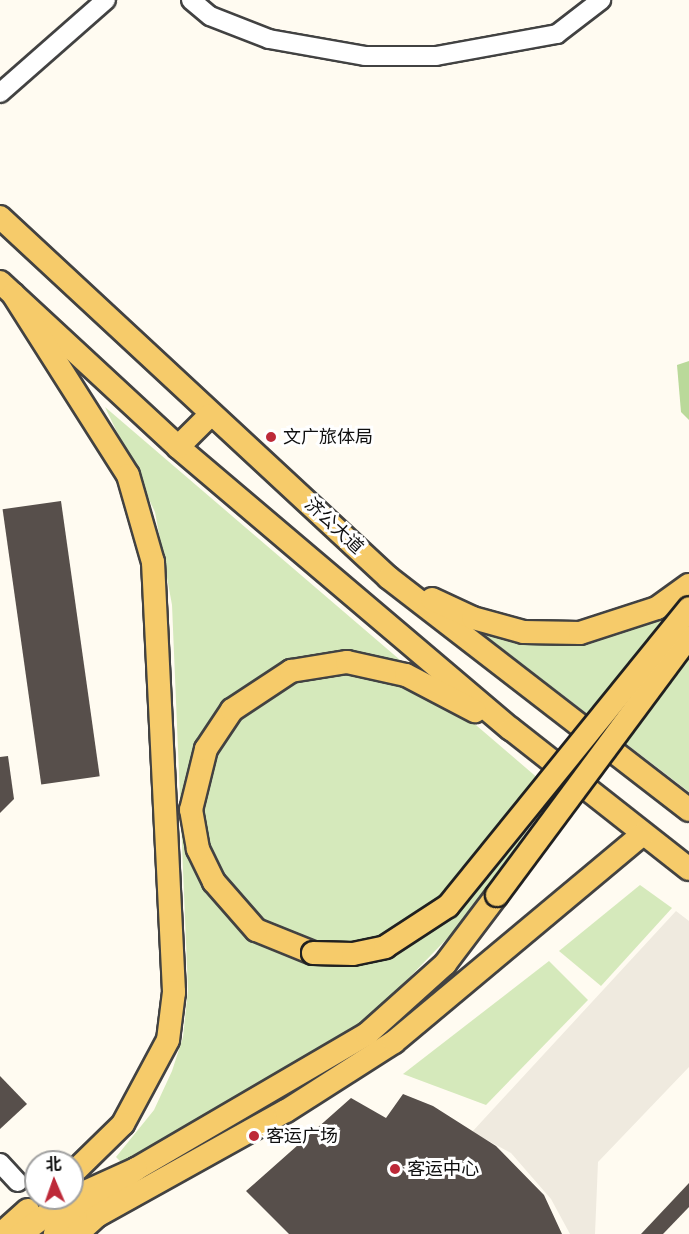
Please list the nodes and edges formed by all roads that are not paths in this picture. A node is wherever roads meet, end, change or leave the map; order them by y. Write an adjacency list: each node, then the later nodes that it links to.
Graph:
1 (106, 0): 4 (street)
2 (190, 0): 3 (street)
3 (601, 0)
4 (0, 93)
5 (0, 217): 7 (main road, 济公大道)
6 (6, 288): 8 (main road); 16 (main road)
7 (210, 415): 8 (main road); 9 (main road, 济公大道)
8 (178, 447): 12 (main road)
9 (389, 578): 10 (main road); 13 (main road, 济公大道)
10 (686, 595): 12 (main road, bridge)
11 (689, 636): 18 (main road, bridge)
12 (511, 729): 14 (main road)
13 (689, 810)
14 (643, 834): 15 (main road); 24 (main road)
15 (689, 869)
16 (84, 1162)
17 (0, 1163): 19 (street)
18 (136, 1169): 22 (main road); 23 (main road)
19 (18, 1182)
20 (29, 1210): 21 (main road)
21 (1, 1234)
22 (21, 1234)
23 (55, 1234)
24 (76, 1234)

